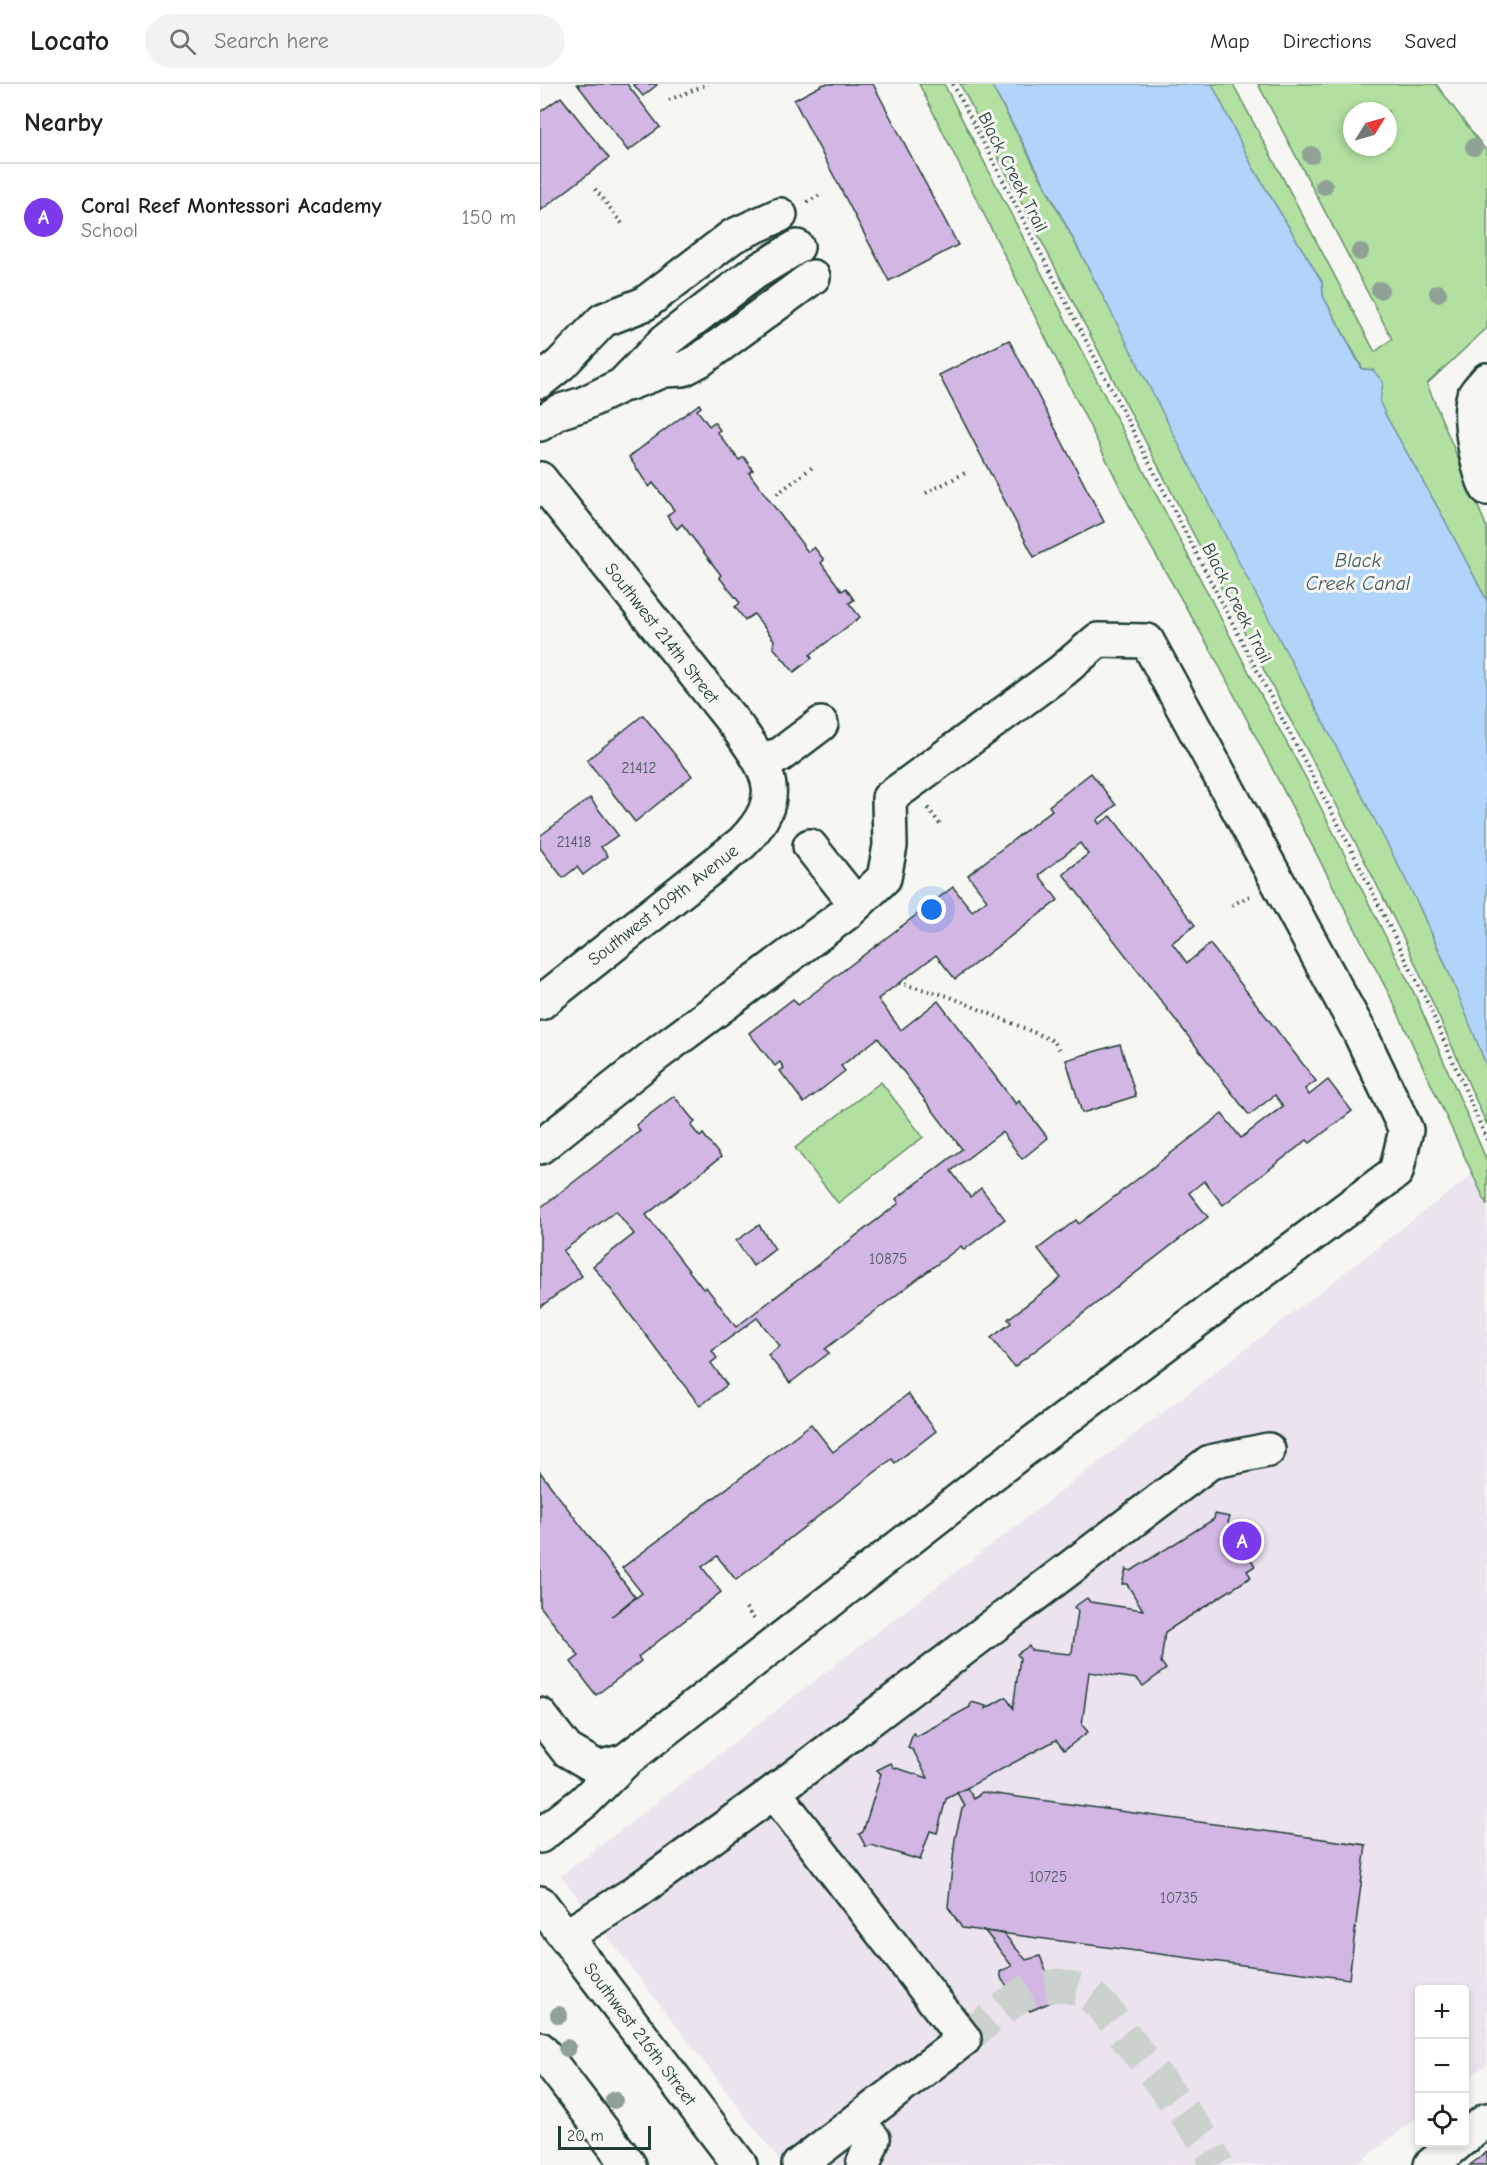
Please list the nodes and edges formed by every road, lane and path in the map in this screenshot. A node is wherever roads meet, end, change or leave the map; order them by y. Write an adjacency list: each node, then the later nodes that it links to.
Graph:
1 (708, 84): 3 (path)
2 (953, 84): 29 (path, Black Creek Trail)
3 (669, 100)
4 (595, 189): 6 (path)
5 (780, 215): 9 (street)
6 (624, 226)
7 (797, 247): 10 (street)
8 (813, 277): 12 (street)
9 (615, 315): 10 (street); 11 (street)
10 (650, 357): 12 (street)
11 (540, 381)
12 (622, 385): 14 (street)
13 (1482, 391): 18 (street)
14 (540, 424)
15 (814, 466): 20 (path)
16 (967, 472): 19 (path)
17 (540, 479): 22 (street, Southwest 214th Street)
18 (1487, 488)
19 (926, 493)
20 (777, 494)
21 (815, 728): 22 (street)
22 (760, 760): 23 (street, Southwest 214th Street)
23 (769, 794): 27 (street, Southwest 109th Avenue)
24 (810, 846): 25 (street)
25 (856, 904): 30 (street); 33 (street)
26 (899, 983): 28 (path)
27 (540, 1003)
28 (1061, 1052)
29 (1487, 1140)
30 (540, 1147)
31 (1268, 1450): 34 (street)
32 (540, 1715): 33 (street)
33 (625, 1761): 35 (street)
34 (774, 1792): 37 (street); 40 (street)
35 (540, 1836)
36 (540, 1903): 37 (street, Southwest 216th Street)
37 (566, 1936): 44 (street, Southwest 216th Street)
38 (540, 2049): 43 (street)
39 (1487, 2120): 41 (street)
40 (854, 2123): 45 (street); 46 (street)
41 (1469, 2134)
42 (1453, 2147): 47 (street)
43 (629, 2165)
44 (740, 2165)
45 (799, 2165)
46 (863, 2165)
47 (1431, 2165)

